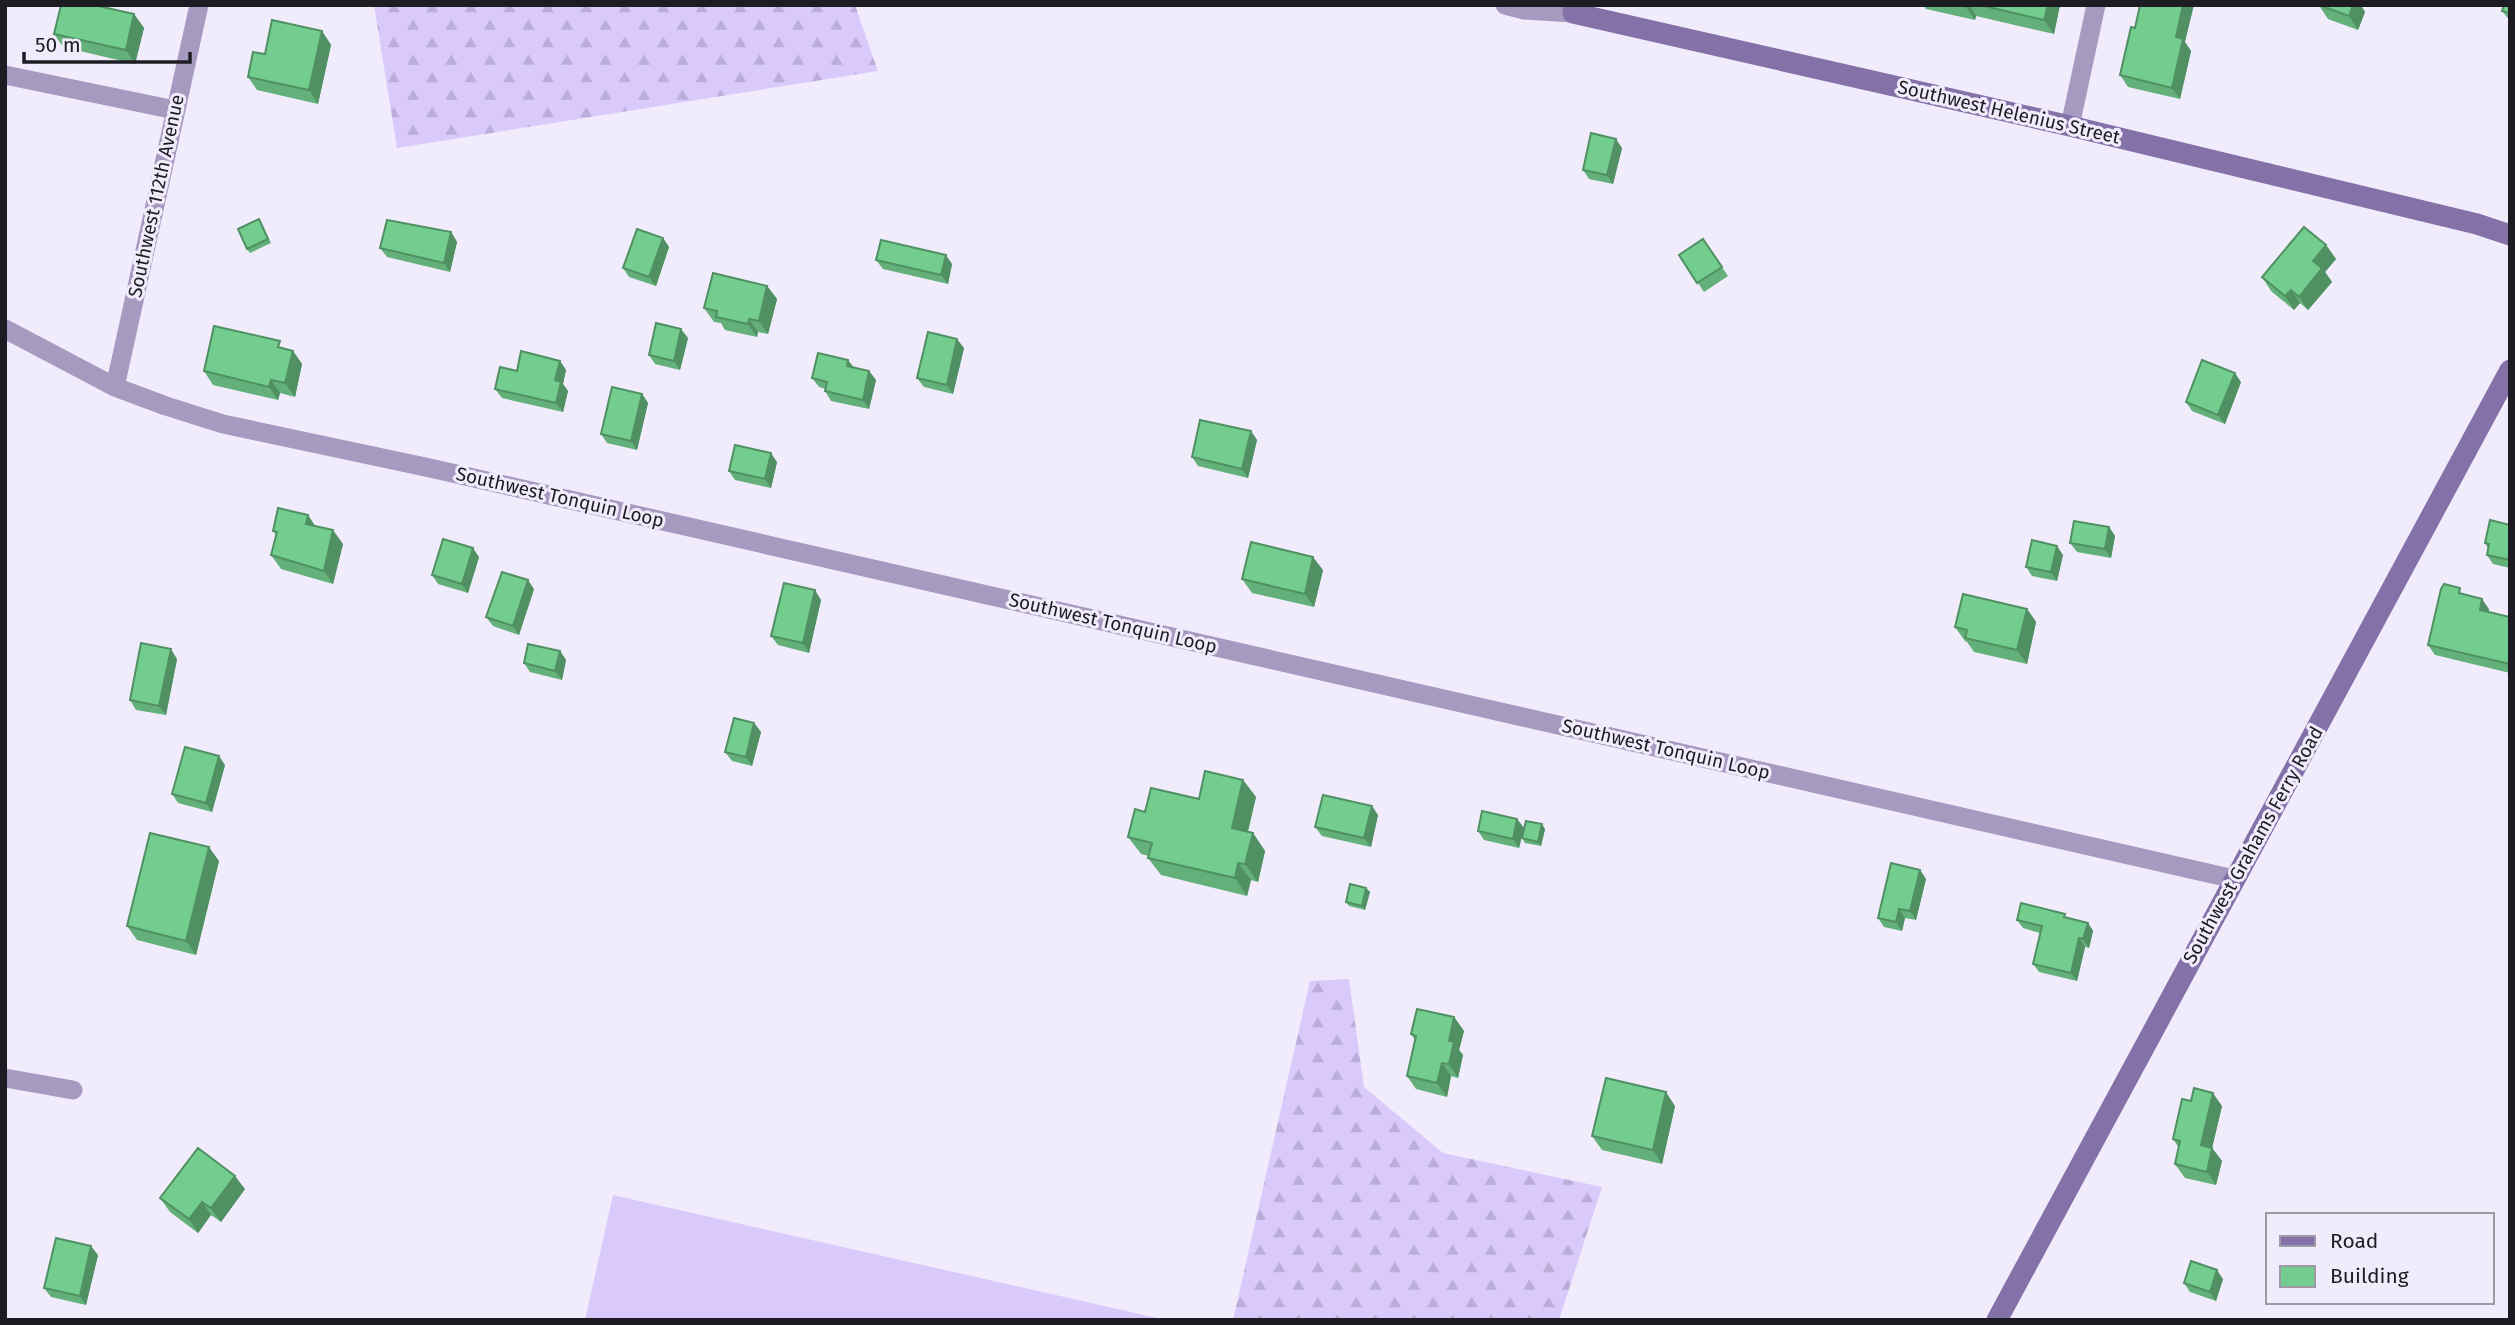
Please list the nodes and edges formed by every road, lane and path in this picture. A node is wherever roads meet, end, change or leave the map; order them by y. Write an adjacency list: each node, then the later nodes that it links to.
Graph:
1 (199, 5): 6 (street, Southwest 112th Avenue)
2 (1505, 5): 4 (street, Southwest Helenius Street)
3 (2096, 5): 7 (street)
4 (1573, 9): 7 (street, Southwest Helenius Street)
5 (5, 75): 6 (street)
6 (175, 110): 11 (street, Southwest 112th Avenue)
7 (2070, 125): 8 (street, Southwest Helenius Street)
8 (2510, 235)
9 (5, 329): 11 (street, Southwest Tonquin Loop)
10 (2510, 370): 12 (street, Southwest Grahams Ferry Road)
11 (116, 387): 12 (street, Southwest Tonquin Loop)
12 (2234, 879): 15 (street, Southwest Grahams Ferry Road)
13 (5, 1078): 14 (street)
14 (72, 1090)
15 (1997, 1320)

